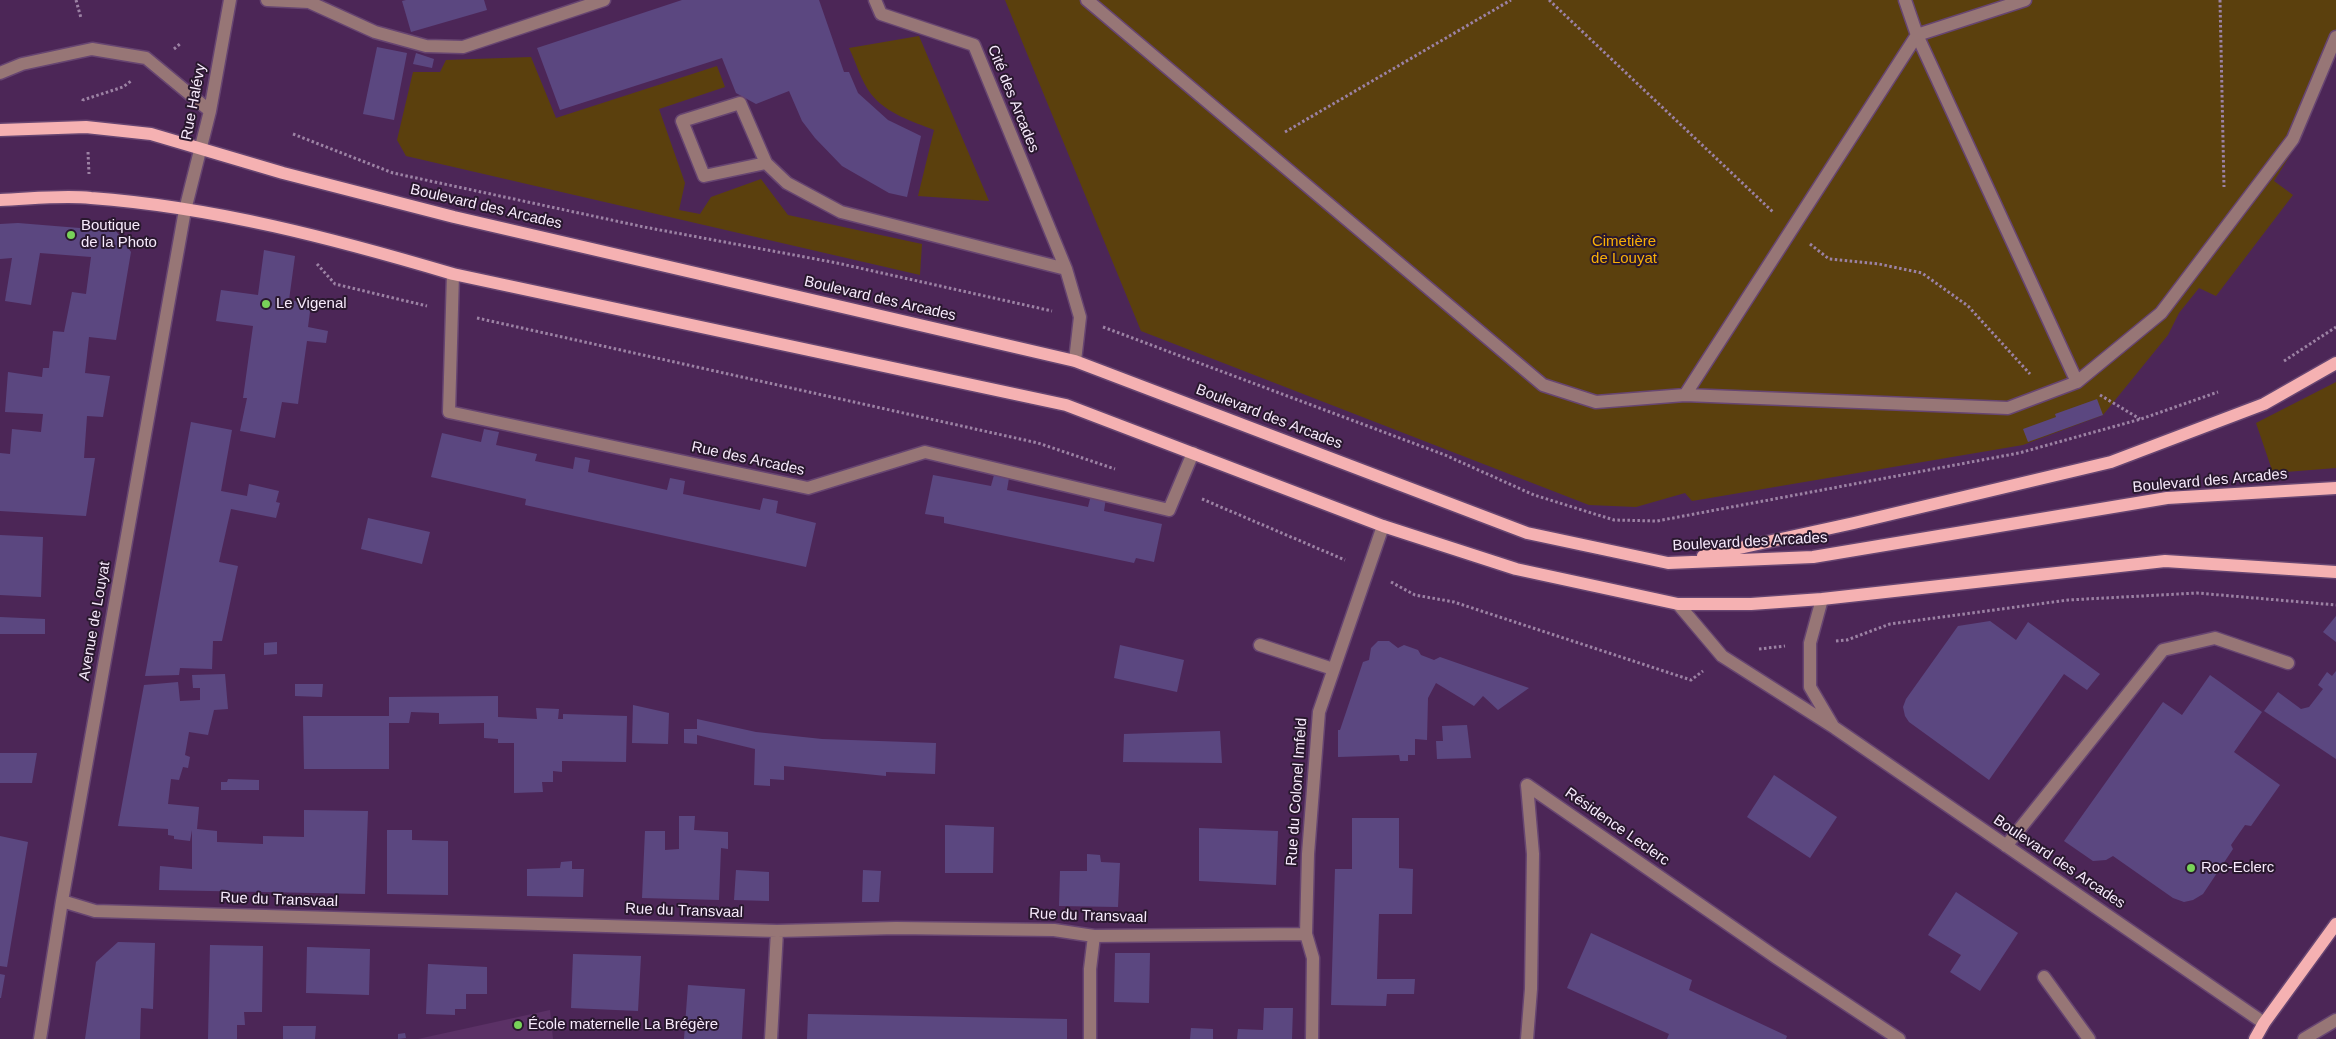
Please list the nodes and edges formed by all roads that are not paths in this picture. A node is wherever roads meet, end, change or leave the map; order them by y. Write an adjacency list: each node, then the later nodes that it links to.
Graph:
1 (230, 0): 12 (street, Rue Halévy)
2 (267, 0): 8 (street)
3 (604, 0): 8 (street)
4 (875, 0): 18 (street, Cité des Arcades)
5 (1087, 0): 23 (street)
6 (1905, 0): 9 (street)
7 (2025, 0): 9 (street)
8 (311, 1)
9 (1917, 36): 22 (street); 23 (street)
10 (2336, 37): 22 (street)
11 (0, 72): 12 (street)
12 (210, 111): 14 (street, Rue Halévy)
13 (0, 130): 14 (main road, Boulevard des Arcades)
14 (201, 150): 17 (street, Rue Halévy); 20 (main road, Boulevard des Arcades)
15 (766, 163): 15 (street); 18 (street)
16 (0, 200): 17 (main road)
17 (186, 210): 19 (main road); 36 (street, Avenue de Louyat)
18 (1066, 269): 20 (street, Cité des Arcades)
19 (454, 274): 24 (main road); 24 (street, Rue des Arcades)
20 (1075, 361): 27 (main road, Boulevard des Arcades)
21 (2336, 363): 27 (main road)
22 (2077, 382): 23 (street)
23 (1685, 395)
24 (1193, 453): 26 (main road)
25 (2336, 488): 27 (main road, Boulevard des Arcades)
26 (1383, 526): 30 (main road); 33 (street, Rue du Colonel Imfeld)
27 (1668, 563)
28 (2336, 572): 29 (main road)
29 (1822, 599): 30 (main road); 34 (street, Boulevard des Arcades)
30 (1678, 604): 34 (street, Boulevard des Arcades)
31 (1260, 645): 33 (street)
32 (2288, 663): 35 (street)
33 (1334, 669): 39 (street, Rue du Colonel Imfeld)
34 (1835, 728): 35 (street, Boulevard des Arcades)
35 (2006, 846): 43 (street, Boulevard des Arcades)
36 (62, 901): 38 (street, Rue du Transvaal); 44 (street, Avenue de Louyat)
37 (2336, 924): 43 (main road)
38 (777, 931): 40 (street, Rue du Transvaal); 45 (street)
39 (1306, 934): 40 (street, Rue du Transvaal); 47 (street, Rue du Colonel Imfeld)
40 (1094, 936): 46 (street)
41 (2044, 977): 50 (street)
42 (2336, 1020): 52 (street)
43 (2264, 1023): 51 (main road)
44 (40, 1039)
45 (772, 1039)
46 (1090, 1039)
47 (1312, 1039)
48 (1527, 1039): 49 (street, Résidence Leclerc)
49 (1899, 1039)
50 (2089, 1039)
51 (2255, 1039)
52 (2304, 1039)

